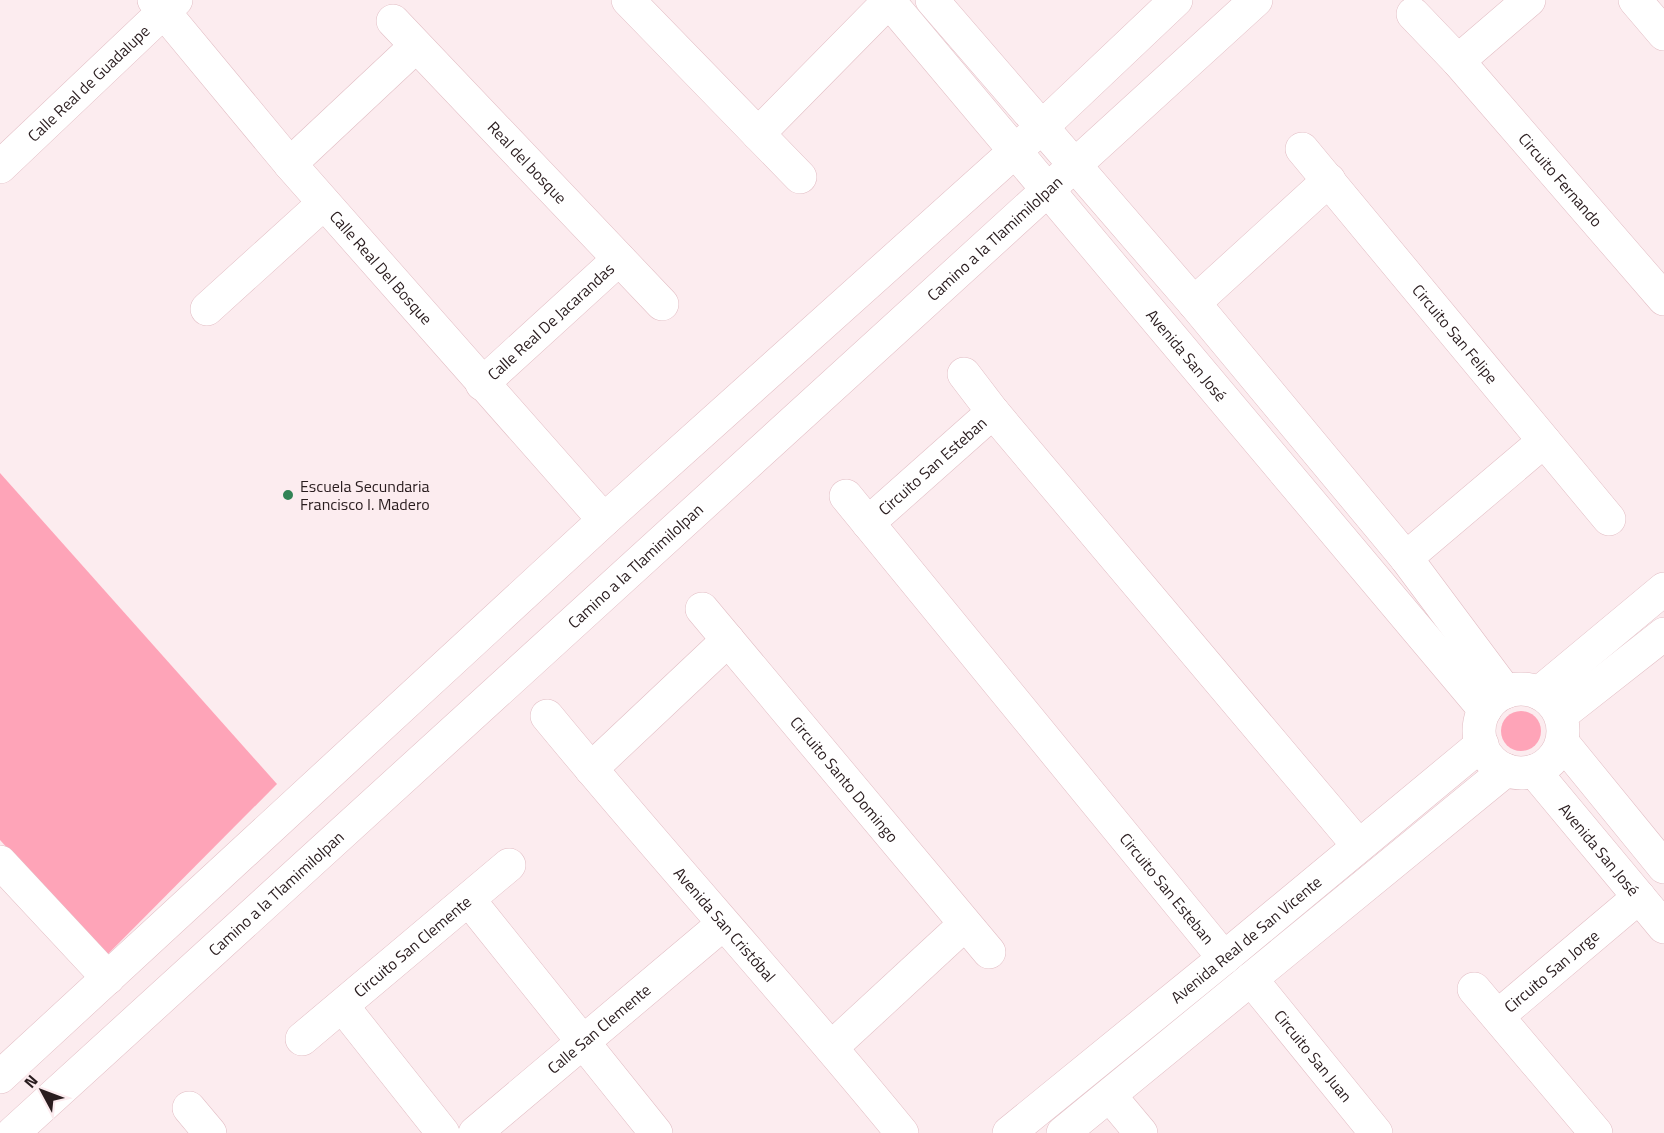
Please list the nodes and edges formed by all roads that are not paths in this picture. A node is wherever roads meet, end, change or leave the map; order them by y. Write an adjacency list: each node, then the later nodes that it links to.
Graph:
1 (627, 0): 15 (street)
2 (932, 0): 14 (street)
3 (1176, 0): 14 (street)
4 (1256, 0): 19 (street, Camino a la Tlamimilolpan)
5 (1529, 0): 13 (street)
6 (1635, 0): 11 (street)
7 (889, 1): 15 (street); 17 (street, Avenida San José)
8 (165, 4): 18 (street, Calle Real Del Bosque); 20 (street, Calle Real de Guadalupe)
9 (1413, 14): 13 (street, Circuito Fernando)
10 (393, 21): 12 (street, Real del bosque)
11 (1664, 34)
12 (416, 46): 18 (street); 25 (street, Real del bosque)
13 (1458, 61): 26 (street, Circuito Fernando)
14 (1042, 126): 17 (street); 19 (street)
15 (758, 134): 21 (street)
16 (1302, 149): 22 (street, Circuito San Felipe)
17 (1014, 150): 23 (street, Avenida San José); 36 (street)
18 (290, 164): 24 (street, Calle Real Del Bosque)
19 (1077, 165): 23 (street, Camino a la Tlamimilolpan); 27 (street)
20 (0, 167)
21 (800, 177)
22 (1329, 180): 27 (street); 33 (street, Circuito San Felipe)
23 (1048, 189): 43 (street, Avenida San José); 71 (street, Camino a la Tlamimilolpan)
24 (324, 203): 29 (street); 31 (street, Calle Real Del Bosque)
25 (619, 259): 28 (street, Real del bosque); 31 (street, Calle Real De Jacarandas)
26 (1664, 299)
27 (1194, 303): 38 (street)
28 (662, 304)
29 (207, 309)
30 (964, 374): 32 (street)
31 (482, 384): 36 (street, Calle Real Del Bosque)
32 (993, 412): 37 (street, Circuito San Esteban); 49 (street, Circuito San Esteban)
33 (1544, 441): 35 (street, Circuito San Felipe); 38 (street)
34 (846, 495): 37 (street)
35 (1609, 519)
36 (604, 520): 60 (street)
37 (868, 523): 59 (street, Circuito San Esteban)
38 (1406, 558): 43 (street)
39 (1664, 589): 45 (street)
40 (702, 609): 42 (street, Circuito Santo Domingo)
41 (1664, 634): 45 (street)
42 (728, 640): 47 (street); 56 (street, Circuito Santo Domingo)
43 (1495, 701): 45 (street); 46 (street)
44 (547, 716): 47 (street, Avenida San Cristóbal)
45 (1554, 717): 48 (street); 52 (street)
46 (1482, 744): 48 (street); 49 (street, Avenida Real de San Vicente)
47 (591, 769): 55 (street, Avenida San Cristóbal)
48 (1520, 770): 53 (street, Avenida San José); 61 (street, Avenida Real de San Vicente)
49 (1358, 845): 59 (street, Avenida Real de San Vicente)
50 (0, 862): 60 (street)
51 (509, 865): 54 (street)
52 (1664, 867)
53 (1639, 897): 57 (street, Avenida San José); 64 (street, Circuito San Jorge)
54 (469, 900): 63 (street, Circuito San Clemente); 66 (street, Circuito San Clemente)
55 (723, 924): 66 (street, Calle San Clemente); 67 (street, Avenida San Cristóbal)
56 (964, 925): 58 (street, Circuito Santo Domingo); 67 (street)
57 (1664, 927)
58 (988, 952)
59 (1224, 958): 77 (street, Avenida Real de San Vicente)
60 (108, 978): 68 (street)
61 (1251, 979): 69 (street, Avenida Real de San Vicente); 80 (street, Circuito San Juan)
62 (1474, 989): 64 (street)
63 (343, 1007): 65 (street); 73 (street, Circuito San Clemente)
64 (1498, 1016): 81 (street, Circuito San Jorge)
65 (302, 1040)
66 (584, 1041): 74 (street, Calle San Clemente); 75 (street, Circuito San Clemente)
67 (832, 1047): 76 (street, Avenida San Cristóbal)
68 (0, 1077)
69 (1110, 1096): 78 (street, Avenida Real de San Vicente); 79 (street)
70 (189, 1108): 72 (street)
71 (13, 1133)
72 (210, 1133)
73 (443, 1133)
74 (475, 1133)
75 (656, 1133)
76 (902, 1133)
77 (1009, 1133)
78 (1063, 1133)
79 (1141, 1133)
80 (1376, 1133)
81 (1596, 1133)

